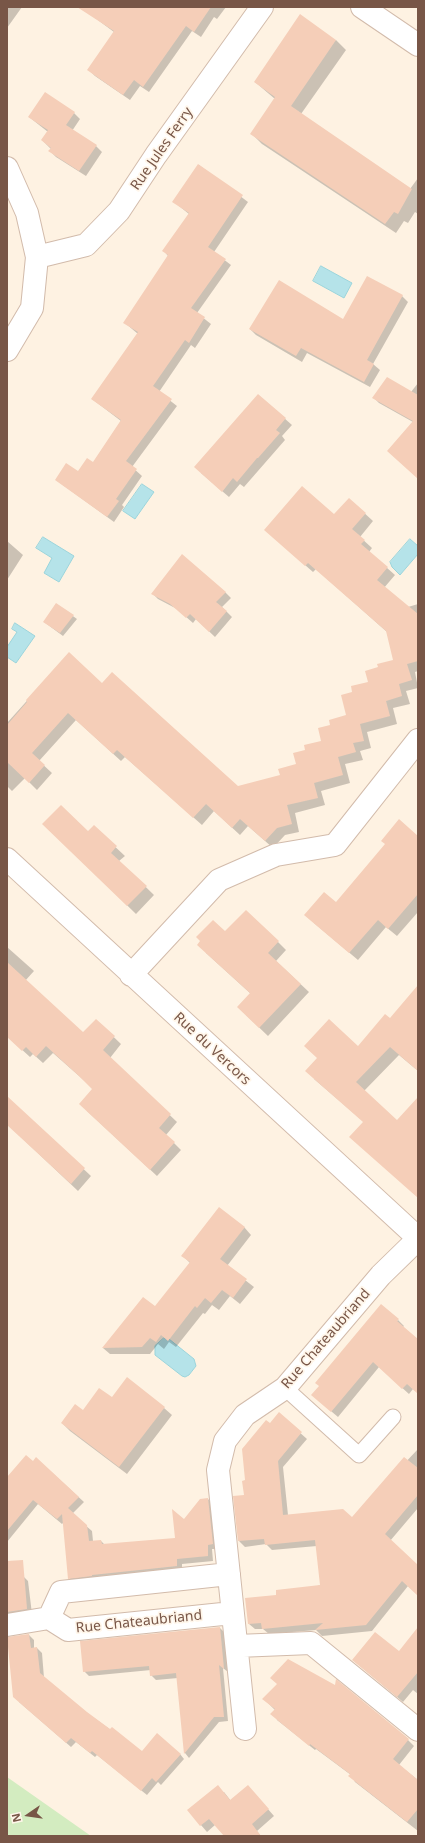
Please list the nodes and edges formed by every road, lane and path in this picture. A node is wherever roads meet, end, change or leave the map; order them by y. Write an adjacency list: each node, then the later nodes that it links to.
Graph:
1 (262, 7): 5 (street, Rue Jules Ferry)
2 (362, 7): 3 (street)
3 (418, 45)
4 (7, 168): 5 (street)
5 (38, 257): 6 (street)
6 (7, 350)
7 (418, 740): 9 (street)
8 (7, 859): 9 (street, Rue du Vercors)
9 (131, 975): 10 (street, Rue du Vercors)
10 (418, 1238): 11 (street, Rue Chateaubriand)
11 (285, 1388): 12 (lane); 13 (street, Rue Chateaubriand)
12 (393, 1417)
13 (229, 1574): 14 (street, Rue Chateaubriand); 15 (street)
14 (232, 1613): 15 (street, Rue Chateaubriand); 17 (street, Rue Chateaubriand)
15 (49, 1618): 16 (street)
16 (7, 1625)
17 (237, 1646): 18 (street, Rue Chateaubriand); 19 (street)
18 (245, 1729)
19 (418, 1730)

